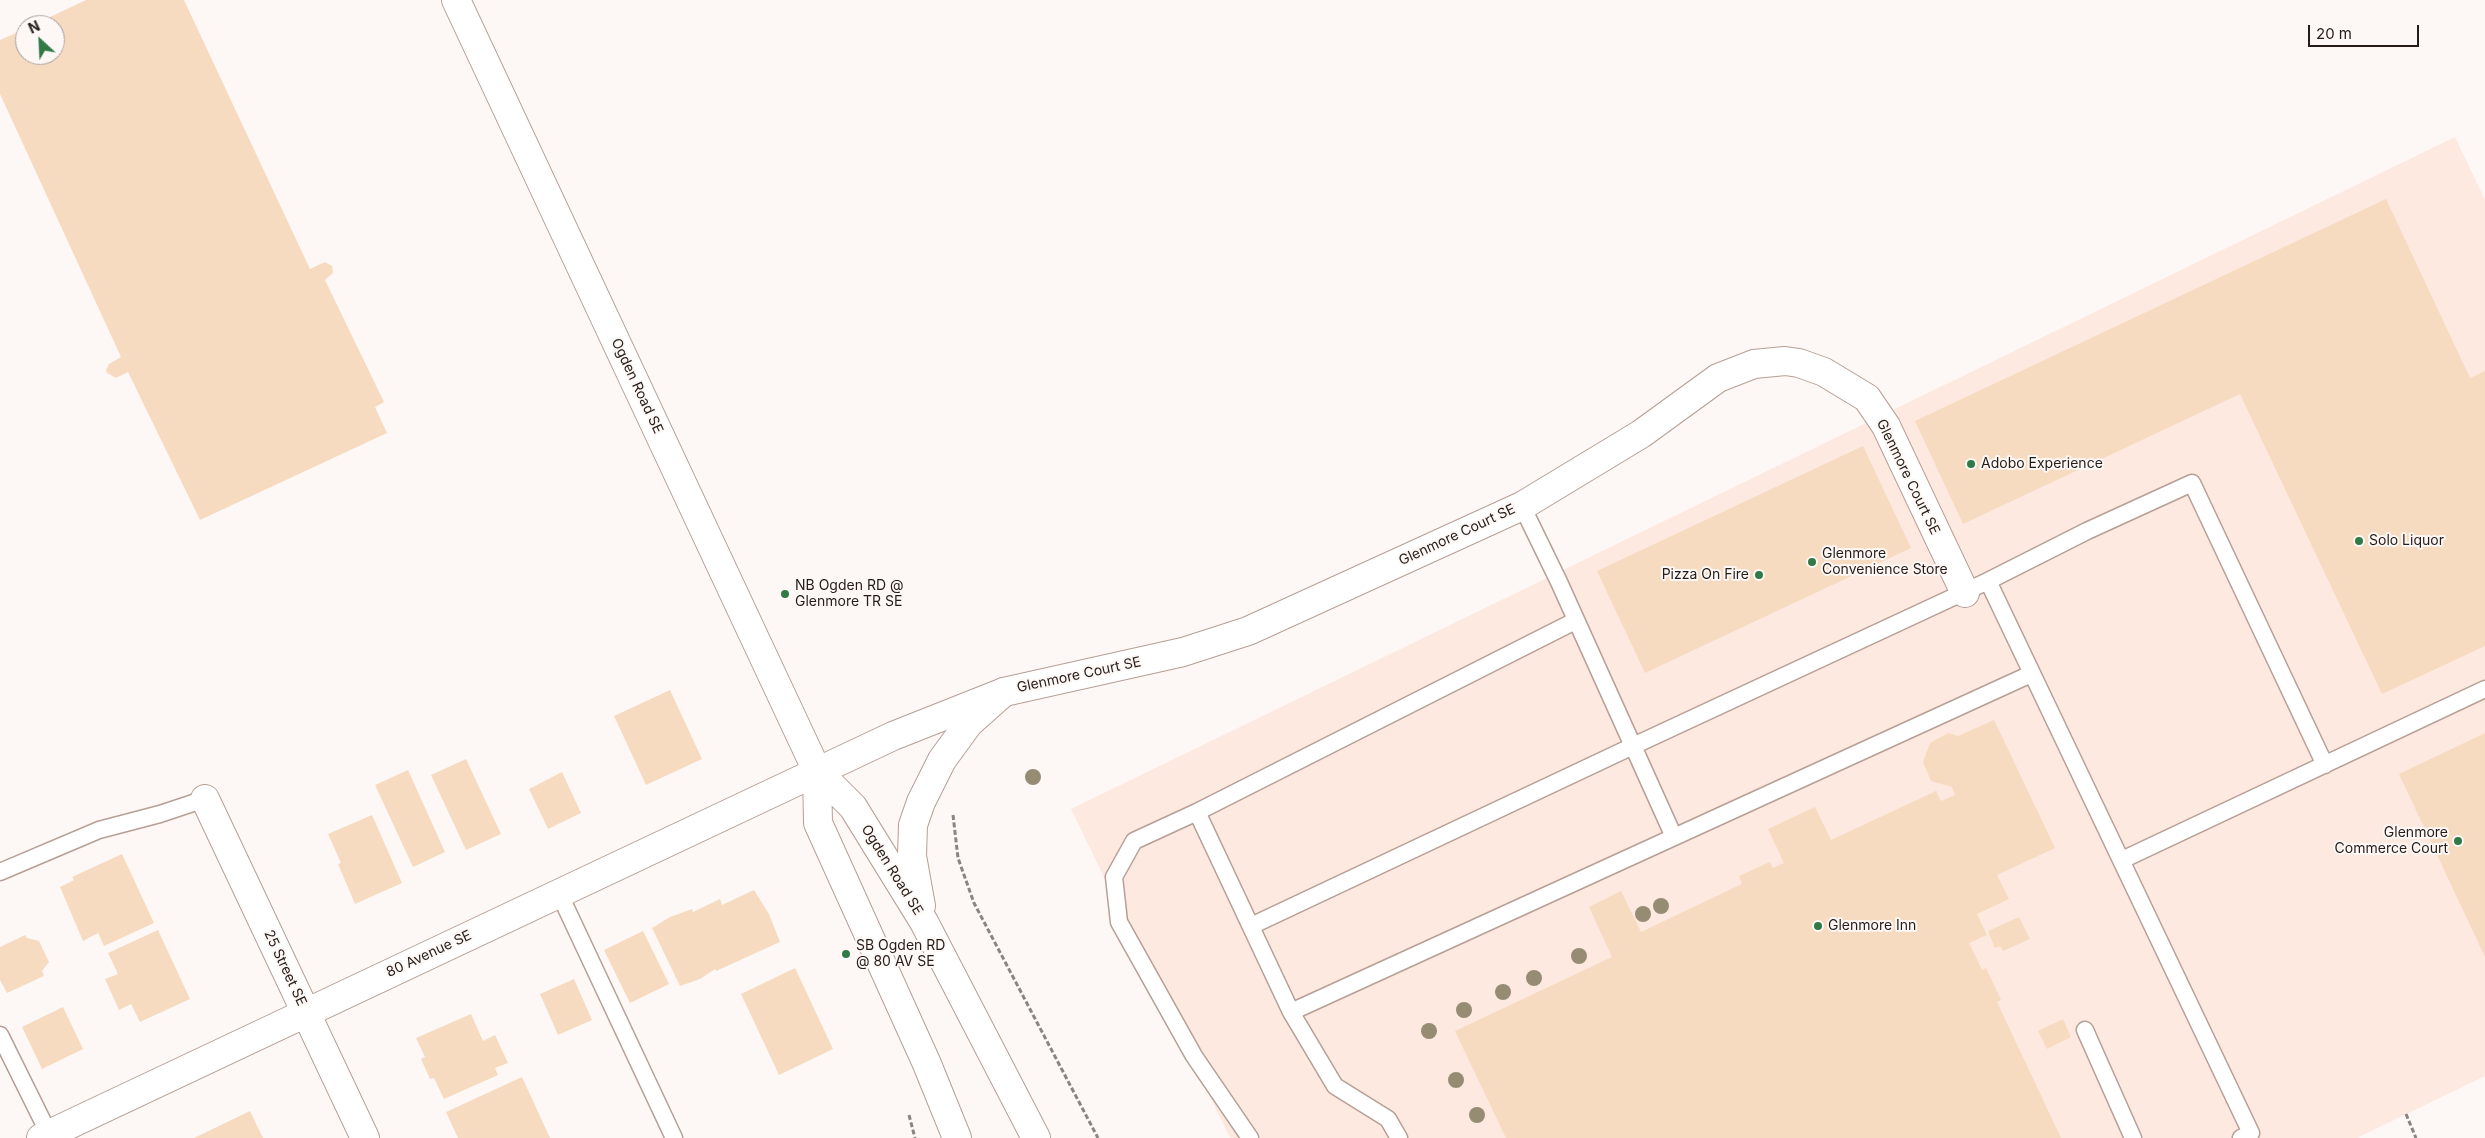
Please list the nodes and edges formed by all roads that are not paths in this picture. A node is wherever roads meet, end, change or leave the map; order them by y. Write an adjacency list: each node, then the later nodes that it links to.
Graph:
1 (456, 0): 10 (street, Ogden Road SE)
2 (1522, 506): 3 (street, Glenmore Court SE); 4 (lane); 7 (street, Glenmore Court SE)
3 (1977, 587): 5 (lane); 8 (lane); 9 (lane)
4 (1575, 621): 8 (lane); 12 (lane)
5 (2031, 674): 13 (lane); 14 (lane)
6 (2485, 689): 9 (lane)
7 (1004, 692): 10 (street, Glenmore Court SE); 17 (street)
8 (1633, 746): 13 (lane); 18 (lane)
9 (2325, 765): 14 (lane)
10 (817, 771): 16 (street, 80 Avenue SE); 17 (street, Ogden Road SE); 26 (street, Ogden Road SE)
11 (205, 799): 15 (lane); 19 (street, 25 Street SE)
12 (1197, 812): 18 (lane); 28 (lane)
13 (1674, 837): 20 (lane)
14 (2122, 860): 31 (lane)
15 (0, 872)
16 (559, 893): 19 (street, 80 Avenue SE); 25 (lane)
17 (924, 922): 27 (street, Ogden Road SE)
18 (1251, 926): 20 (lane)
19 (306, 1011): 23 (street, 80 Avenue SE); 24 (street, 25 Street SE)
20 (1291, 1012): 29 (lane)
21 (2085, 1030): 30 (lane)
22 (0, 1035): 23 (lane)
23 (47, 1137)
24 (365, 1138)
25 (674, 1138)
26 (957, 1138)
27 (1036, 1138)
28 (1250, 1138)
29 (1399, 1138)
30 (2133, 1138)
31 (2241, 1138)

